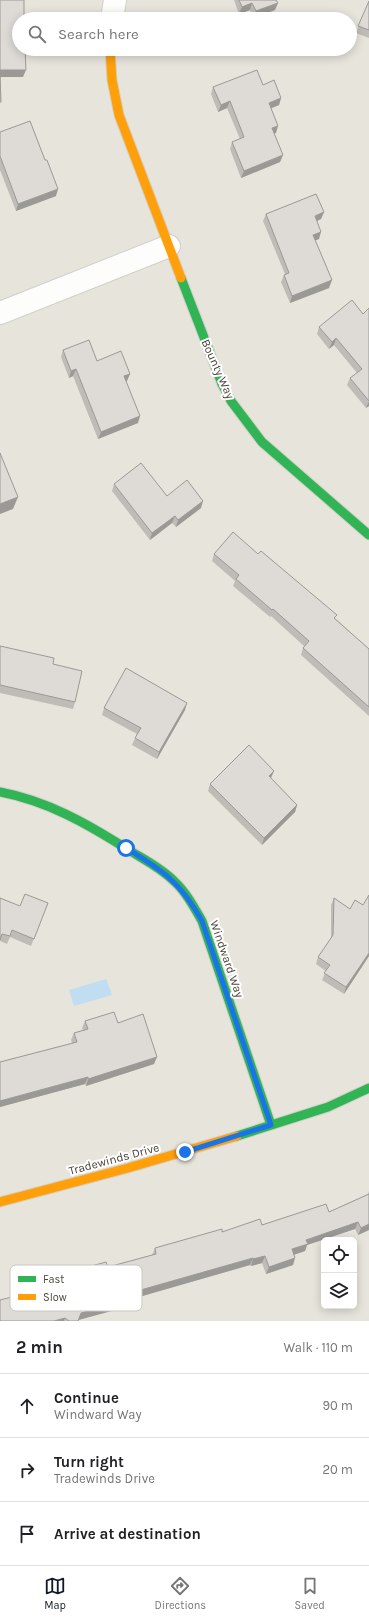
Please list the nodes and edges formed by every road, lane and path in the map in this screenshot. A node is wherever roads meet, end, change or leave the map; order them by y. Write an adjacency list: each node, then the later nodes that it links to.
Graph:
1 (115, 0): 2 (street)
2 (113, 12)
3 (110, 56): 4 (street, Bounty Way)
4 (169, 246): 5 (street); 6 (street, Bounty Way)
5 (0, 313)
6 (369, 535)
7 (0, 792): 9 (street, Windward Way)
8 (369, 1088): 9 (street, Tradewinds Drive)
9 (271, 1125): 10 (street, Tradewinds Drive)
10 (0, 1202)

